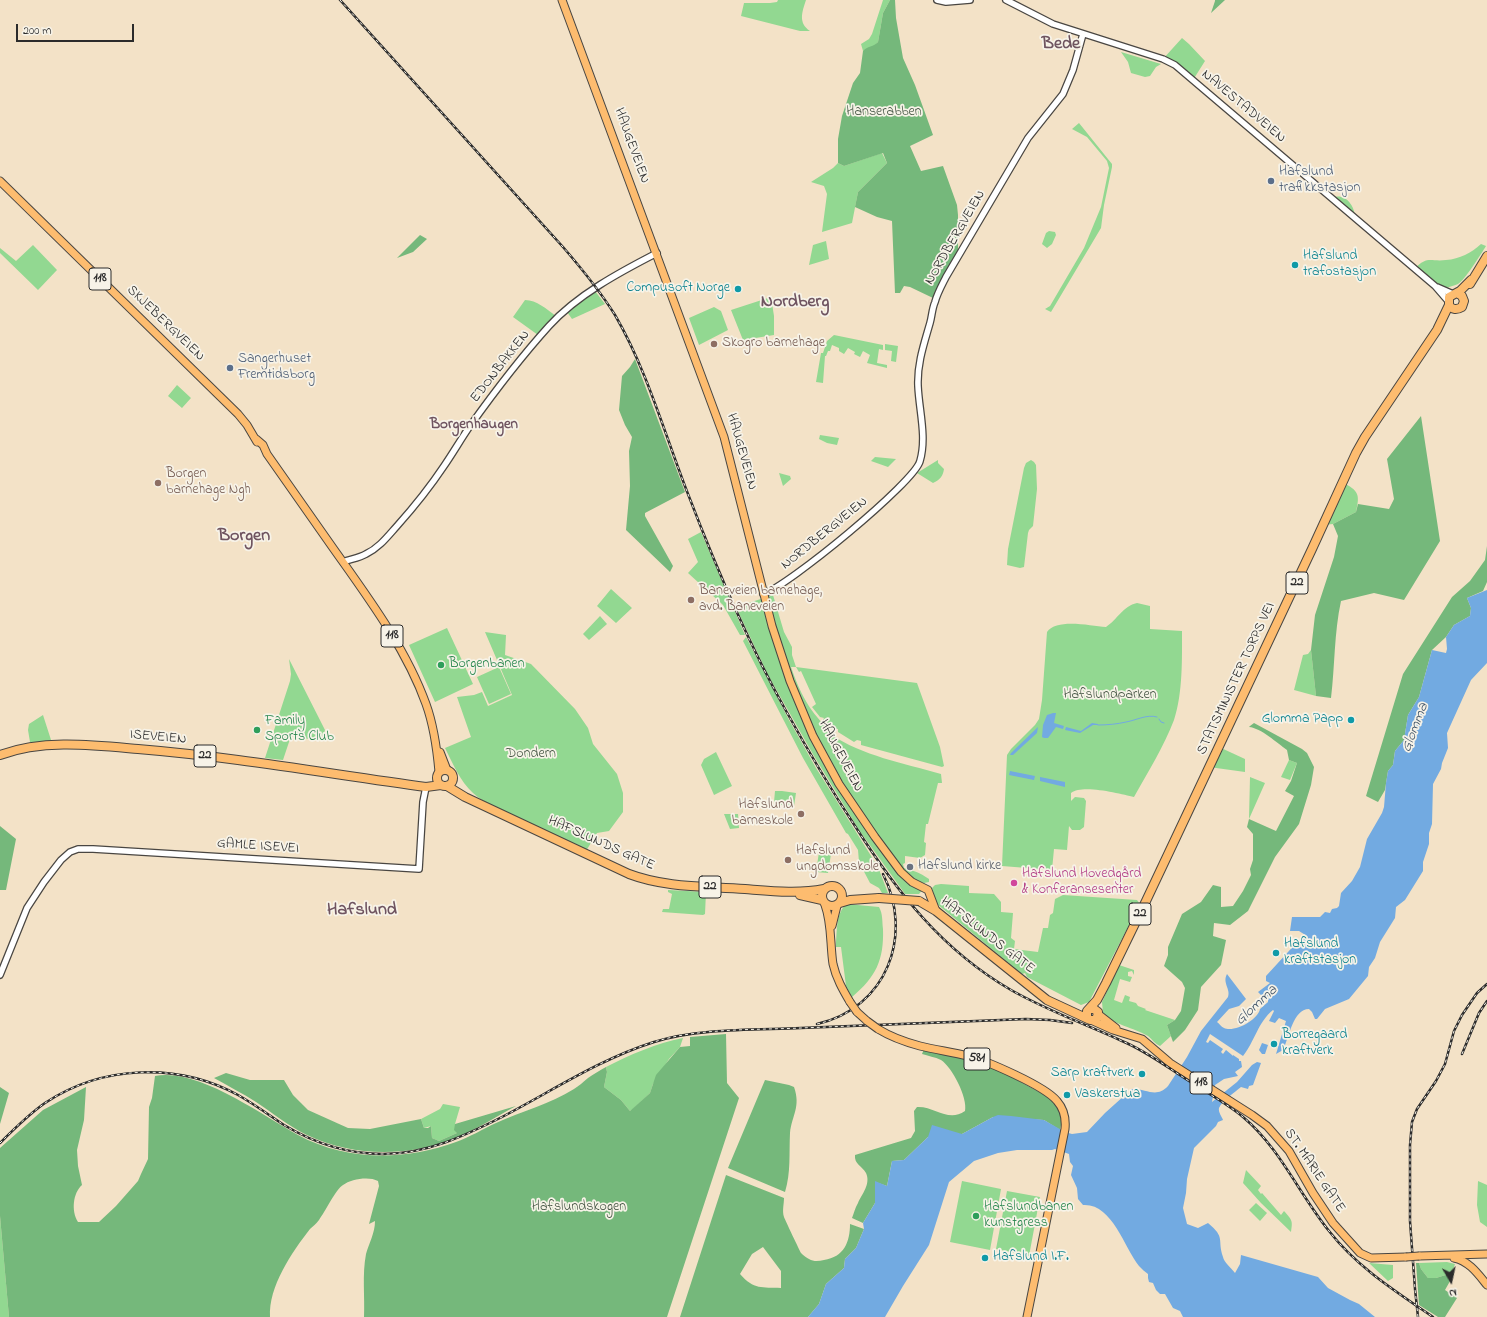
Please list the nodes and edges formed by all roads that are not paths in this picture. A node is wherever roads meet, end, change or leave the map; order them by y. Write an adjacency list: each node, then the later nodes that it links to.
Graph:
1 (562, 0): 7 (main road, HAUGEVEIEN)
2 (937, 0): 3 (street)
3 (970, 0)
4 (1006, 0): 5 (street, NAVESTADVEIEN)
5 (1084, 34): 10 (street, NAVESTADVEIEN); 15 (street, NORDBERGVEIEN)
6 (0, 181): 14 (main road, SKJEBERGVEIEN / 118)
7 (657, 253): 14 (street, EDONBAKKEN); 15 (main road, HAUGEVEIEN)
8 (1487, 256): 9 (highway, 22)
9 (1471, 280): 11 (highway, 22); 12 (highway, 22)
10 (1435, 286): 11 (street, NAVESTADVEIEN); 13 (street, NAVESTADVEIEN)
11 (1455, 294): 12 (highway); 13 (highway, 22)
12 (1464, 299): 13 (highway, 22)
13 (1451, 305): 36 (highway, STATSMINISTER TORPS VEI / 22)
14 (345, 565): 16 (main road, SKJEBERGVEIEN / 118)
15 (764, 594): 25 (main road, HAUGEVEIEN)
16 (436, 741): 18 (main road, SKJEBERGVEIEN / 118); 19 (main road, SKJEBERGVEIEN / 118)
17 (0, 755): 21 (highway, ISEVEIEN / 22)
18 (447, 770): 19 (highway, 22); 20 (highway)
19 (438, 774): 21 (highway, ISEVEIEN / 22); 22 (highway)
20 (453, 778): 22 (highway); 24 (highway, HAFSLUNDS GATE)
21 (409, 784): 23 (highway, ISEVEIEN / 22)
22 (444, 785): 23 (highway, ISEVEIEN / 22); 24 (highway, HAFSLUNDS GATE / 22)
23 (426, 787): 35 (street, GAMLE ISEVEI)
24 (474, 800): 27 (highway, HAFSLUNDS GATE / 22)
25 (924, 888): 30 (main road); 33 (main road, HAUGEVEIEN)
26 (824, 889): 27 (highway, HAFSLUNDS GATE / 22); 28 (highway, 22); 31 (highway)
27 (772, 891): 31 (highway, HAFSLUNDS GATE / 22)
28 (841, 891): 29 (highway, 22); 32 (highway)
29 (879, 898): 30 (highway, 22, bridge); 32 (highway, 22)
30 (919, 901): 33 (highway, HAFSLUNDS GATE / 22)
31 (824, 902): 32 (highway, 22); 34 (main road, 581)
32 (838, 904): 34 (main road, 581)
33 (936, 911): 37 (highway, HAFSLUNDS GATE / 22)
34 (831, 934): 46 (main road, 581, bridge)
35 (0, 975)
36 (1106, 983): 38 (highway, STATSMINISTER TORPS VEI / 22); 39 (highway, STATSMINISTER TORPS VEI / 22)
37 (1039, 993): 38 (highway, HAFSLUNDS GATE / 22); 39 (highway, HAFSLUNDS GATE / 22)
38 (1089, 1009): 39 (highway, 22)
39 (1094, 1016): 42 (main road, ST. MARIE GATE / 118, bridge)
40 (1470, 1254): 41 (main road, ST. MARIE GATE); 42 (main road, ST. MARIE GATE / 118); 43 (main road, ST. MARIE GATE / 118); 44 (main road, 118)
41 (1487, 1254)
42 (1419, 1256): 43 (main road, ST. MARIE GATE / 118)
43 (1444, 1256): 44 (main road, 118)
44 (1476, 1272): 45 (main road, 118)
45 (1487, 1285)
46 (1027, 1317)

